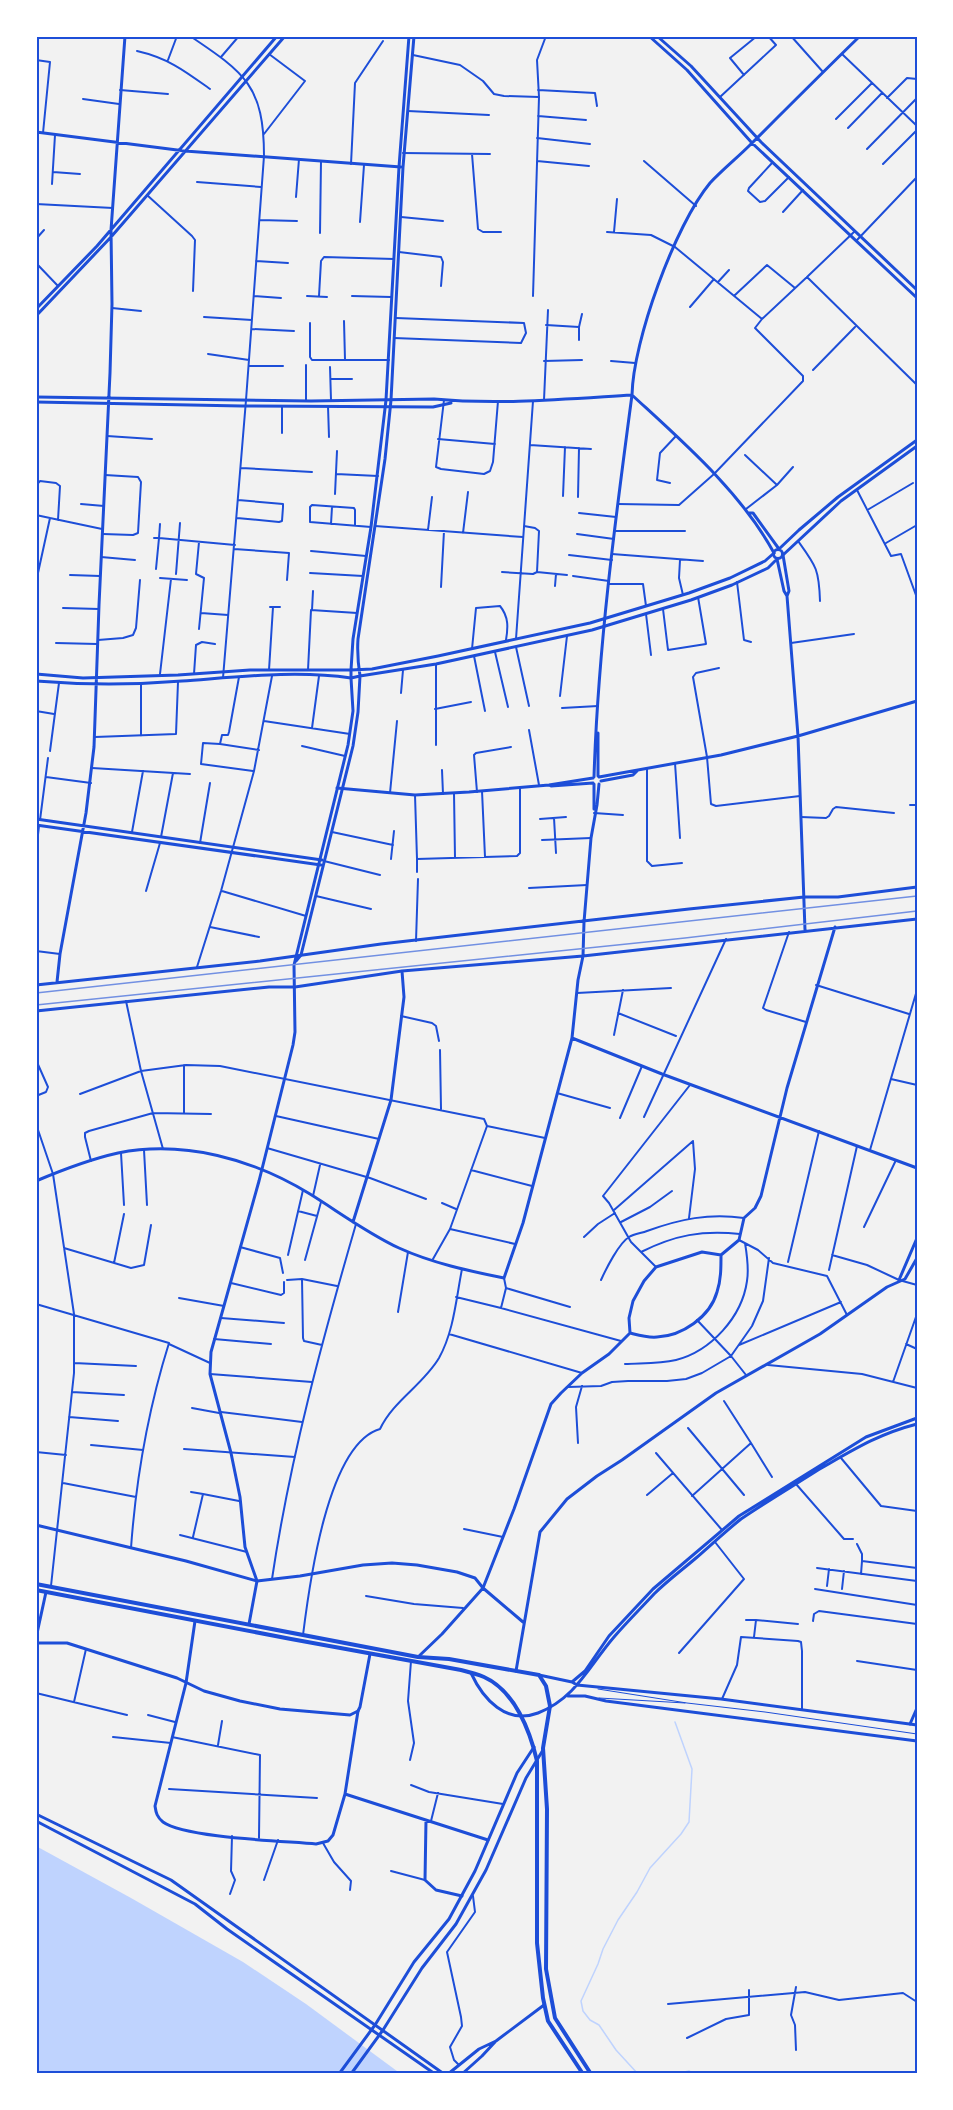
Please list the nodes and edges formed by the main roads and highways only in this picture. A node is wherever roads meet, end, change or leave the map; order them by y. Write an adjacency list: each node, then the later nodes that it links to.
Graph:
1 (36, 1584): 3 (main road)
2 (36, 1590): 4 (main road)
3 (551, 2003): 4 (main road); 6 (main road)
4 (544, 2005): 5 (main road)
5 (583, 2074)
6 (591, 2074)

